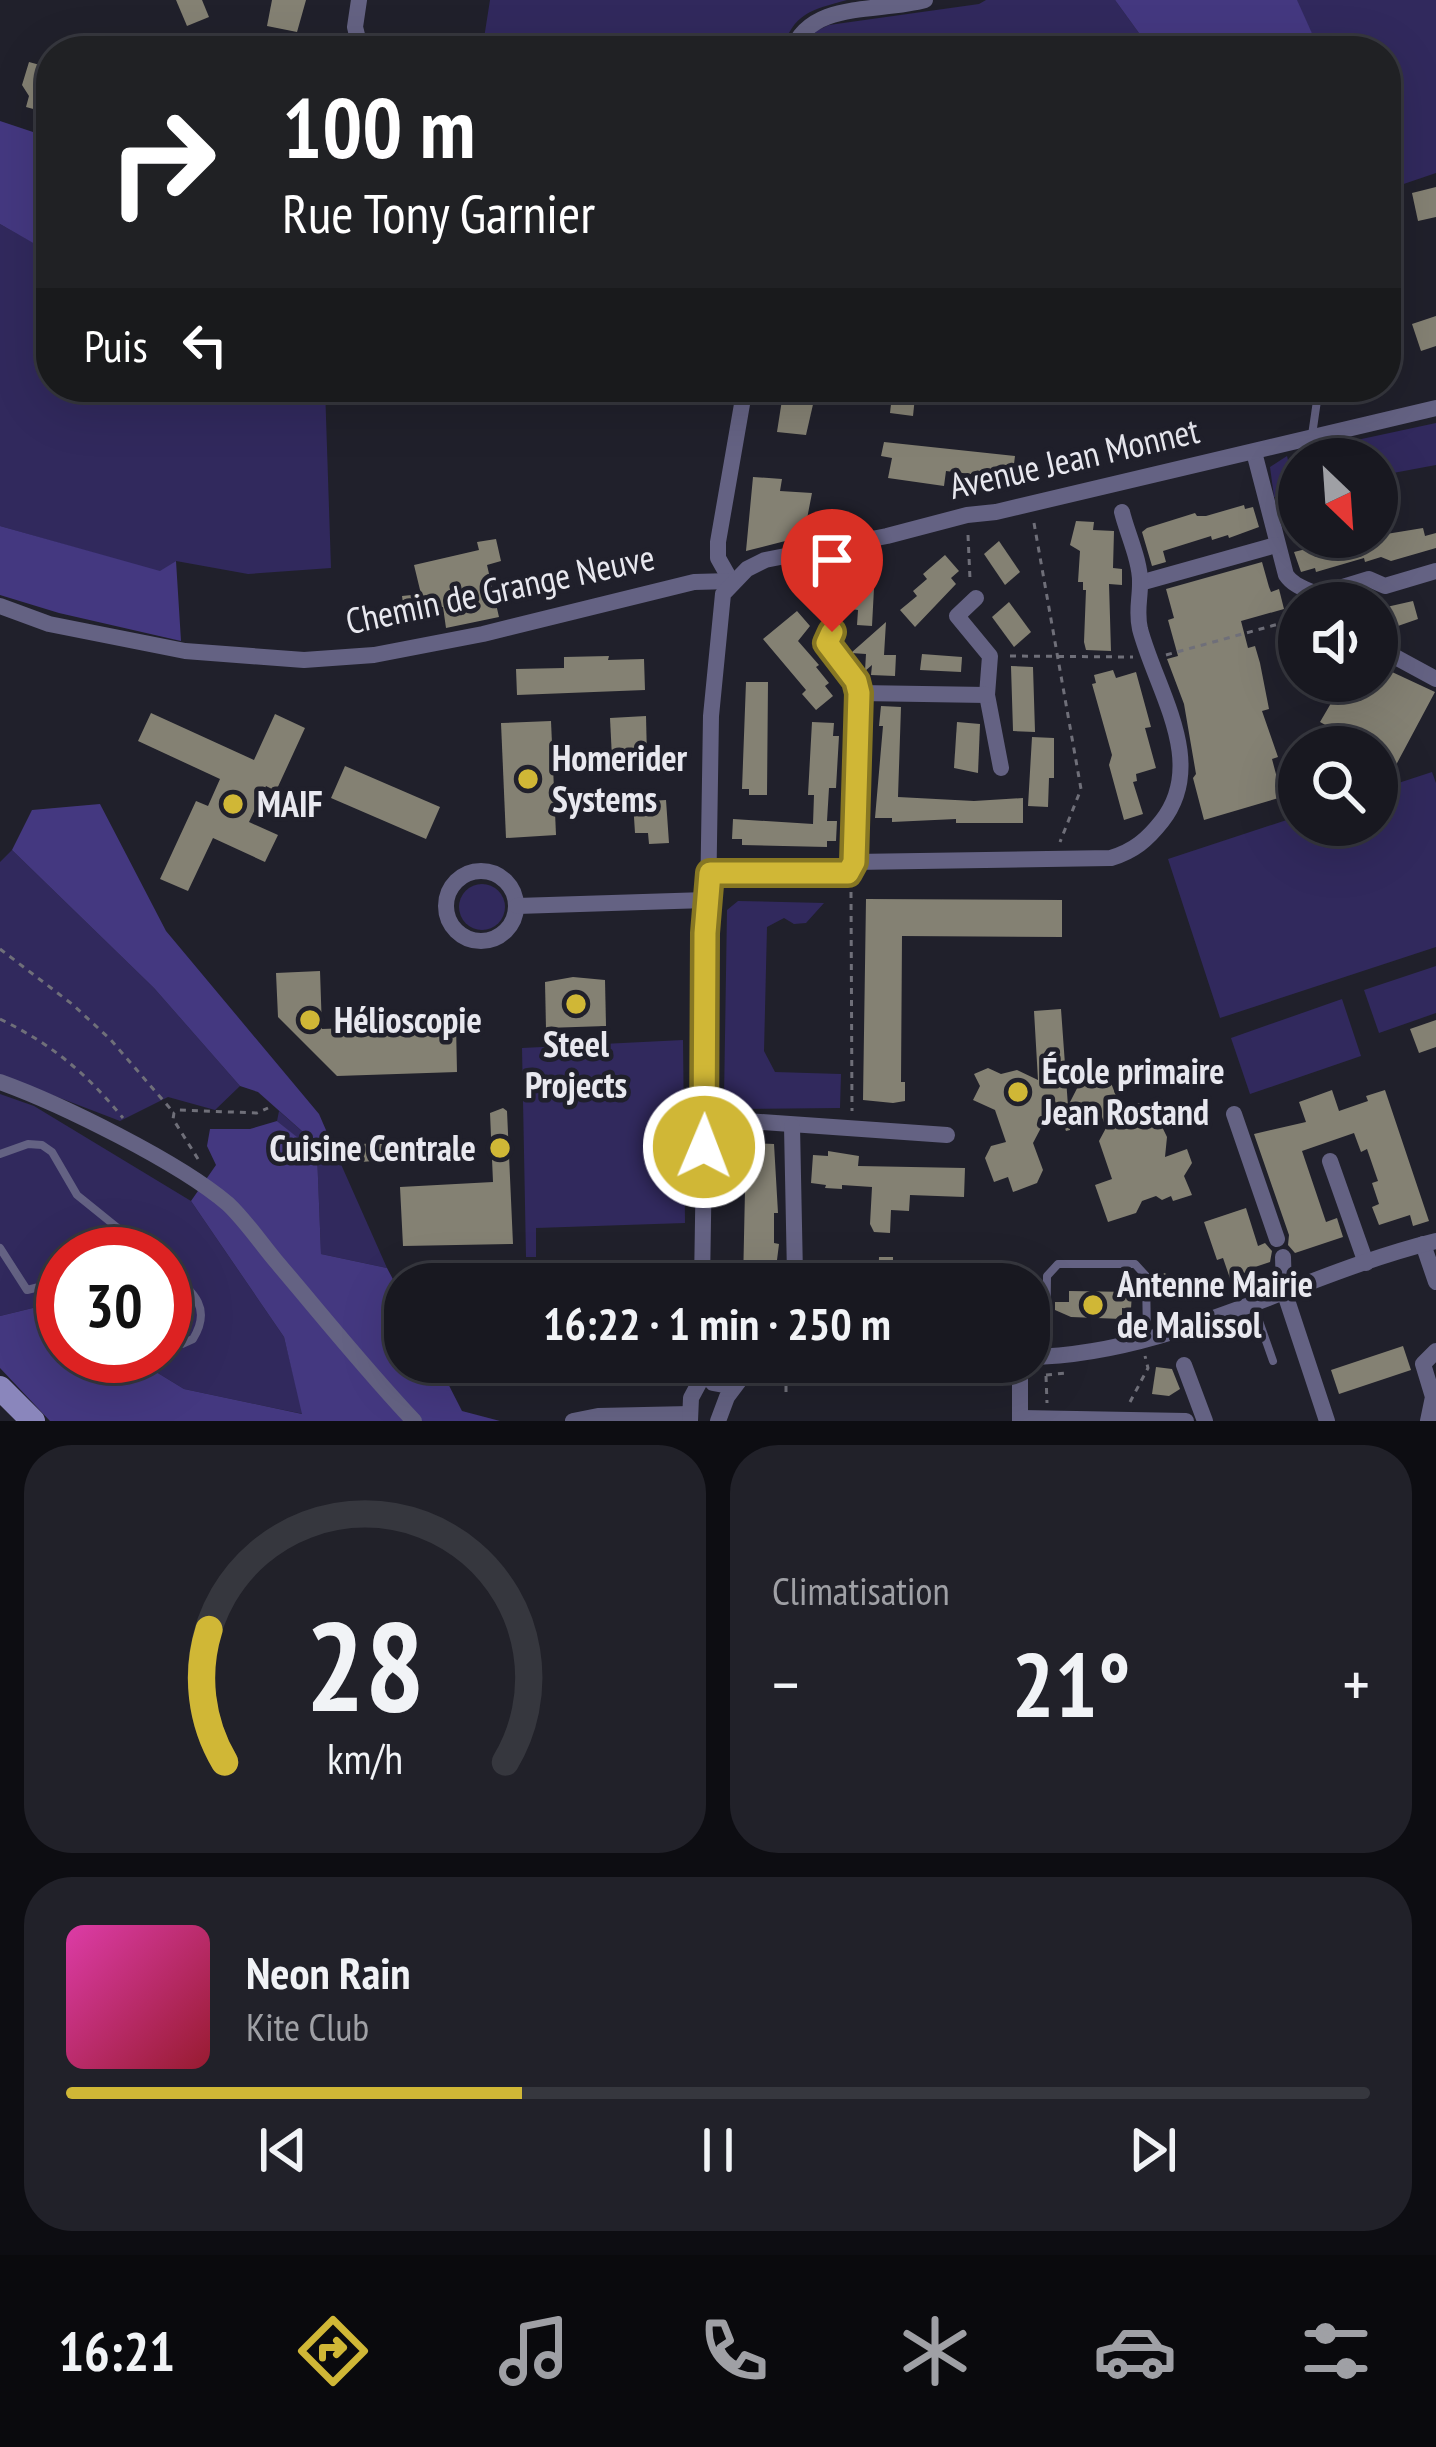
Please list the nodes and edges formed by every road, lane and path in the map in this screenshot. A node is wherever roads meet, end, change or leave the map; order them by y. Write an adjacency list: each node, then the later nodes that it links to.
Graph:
1 (359, 0): 3 (street)
2 (925, 0): 4 (street)
3 (357, 36)
4 (797, 36)
5 (742, 402): 15 (street)
6 (1317, 402): 8 (lane)
7 (1436, 408): 8 (street, Avenue Jean Monnet)
8 (1312, 437): 9 (street, Avenue Jean Monnet)
9 (1254, 452): 10 (street, Avenue Jean Monnet); 13 (street)
10 (1030, 503): 12 (street, Avenue Jean Monnet); 27 (path)
11 (1122, 512): 18 (street)
12 (967, 515): 15 (street, Avenue Jean Monnet); 19 (path)
13 (1276, 544): 16 (street); 18 (street)
14 (1436, 571): 17 (street)
15 (731, 581): 20 (street, Chemin de Grange Neuve); 29 (street)
16 (1292, 582)
17 (1398, 582)
18 (1140, 583): 27 (street)
19 (976, 598): 25 (street)
20 (0, 606)
21 (832, 632): 24 (street)
22 (1398, 658): 23 (street)
23 (1436, 680)
24 (859, 693): 25 (street); 28 (street)
25 (987, 695): 26 (street)
26 (1001, 768)
27 (1053, 861): 28 (street)
28 (851, 868): 29 (street); 41 (path)
29 (710, 873): 30 (street)
30 (706, 900): 31 (street); 38 (street)
31 (517, 906): 31 (street)
32 (0, 949): 36 (path)
33 (0, 1019): 39 (path)
34 (0, 1082): 45 (street)
35 (268, 1108): 36 (path)
36 (174, 1114): 45 (path)
37 (1234, 1114): 55 (street)
38 (704, 1118): 40 (street); 49 (street)
39 (128, 1124)
40 (793, 1126): 41 (street); 50 (street)
41 (852, 1130): 42 (street)
42 (947, 1135)
43 (0, 1154): 46 (lane)
44 (1330, 1161): 51 (street)
45 (200, 1186): 77 (street)
46 (117, 1227)
47 (1430, 1243): 51 (street); 53 (street)
48 (0, 1248): 54 (lane)
49 (702, 1263)
50 (795, 1263)
51 (1366, 1264): 55 (street)
52 (1050, 1273): 59 (lane)
53 (1436, 1282)
54 (36, 1288)
55 (1284, 1291): 57 (street); 81 (street)
56 (192, 1294): 58 (lane)
57 (1253, 1302): 59 (street); 61 (lane)
58 (192, 1340)
59 (1140, 1341): 62 (street); 74 (path)
60 (1436, 1351): 82 (street)
61 (1274, 1360)
62 (1050, 1361)
63 (1184, 1365): 80 (street)
64 (696, 1383): 71 (street)
65 (736, 1383): 78 (street)
66 (786, 1383): 70 (path)
67 (1019, 1383): 73 (street)
68 (1043, 1383): 72 (path)
69 (0, 1388): 76 (street)
70 (786, 1391)
71 (690, 1418): 75 (street)
72 (1048, 1418): 73 (street); 74 (street)
73 (1020, 1419)
74 (1121, 1419): 79 (street)
75 (578, 1420)
76 (33, 1421)
77 (414, 1421)
78 (718, 1421)
79 (1186, 1421)
80 (1205, 1421)
81 (1327, 1421)
82 (1428, 1421)

